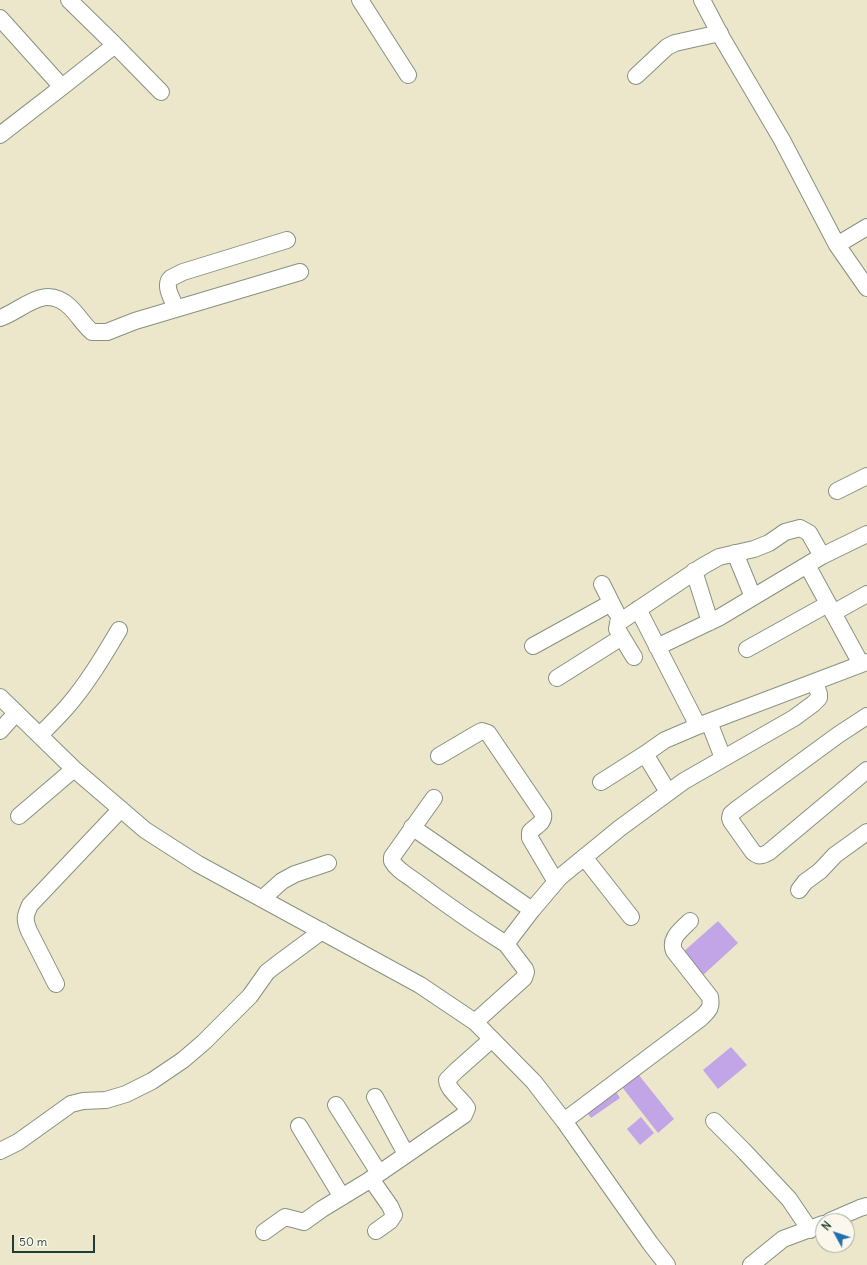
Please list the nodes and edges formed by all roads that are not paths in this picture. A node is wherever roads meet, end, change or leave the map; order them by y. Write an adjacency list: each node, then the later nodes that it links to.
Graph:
1 (70, 0): 6 (street)
2 (360, 0): 7 (street)
3 (702, 0): 5 (street)
4 (0, 18): 9 (street)
5 (720, 33): 8 (street); 14 (street)
6 (115, 45): 9 (street); 10 (street)
7 (408, 75)
8 (636, 76)
9 (62, 87): 11 (street)
10 (161, 92)
11 (0, 135)
12 (867, 227): 14 (street)
13 (287, 240): 17 (street)
14 (838, 245): 16 (street)
15 (300, 272): 17 (street)
16 (867, 288)
17 (176, 308): 18 (street)
18 (0, 318)
19 (867, 476): 20 (street)
20 (837, 490)
21 (867, 534): 23 (street)
22 (735, 553): 23 (street); 25 (street); 28 (street)
23 (822, 556): 24 (street)
24 (807, 565): 28 (street); 30 (street)
25 (694, 571): 31 (street); 32 (street)
26 (602, 584): 29 (street)
27 (867, 594): 30 (street)
28 (753, 597): 32 (street)
29 (611, 603): 33 (street); 35 (street)
30 (830, 608): 37 (street); 39 (street)
31 (638, 609): 33 (street); 36 (street)
32 (710, 622): 36 (street)
33 (621, 629): 38 (street); 40 (street)
34 (119, 630): 47 (street)
35 (532, 646)
36 (657, 646): 45 (street)
37 (747, 649)
38 (634, 658)
39 (864, 663): 41 (street)
40 (557, 678)
41 (815, 682): 45 (street); 50 (street)
42 (0, 697): 43 (street)
43 (16, 713): 46 (street); 47 (street)
44 (867, 716): 52 (street)
45 (703, 724): 48 (street); 50 (street)
46 (0, 731)
47 (40, 735): 51 (street)
48 (645, 754): 53 (street); 54 (street)
49 (439, 756): 62 (street)
50 (723, 758): 54 (street)
51 (74, 769): 56 (street); 57 (street)
52 (867, 770)
53 (601, 782)
54 (668, 792): 60 (street)
55 (434, 798): 58 (street)
56 (121, 809): 64 (street); 70 (street)
57 (18, 816)
58 (412, 828): 65 (street); 69 (street)
59 (867, 832): 63 (street)
60 (584, 857): 62 (street); 66 (street)
61 (328, 863): 64 (street)
62 (556, 882): 65 (street)
63 (799, 890)
64 (262, 899): 68 (street)
65 (532, 910): 69 (street)
66 (631, 917)
67 (690, 921): 75 (street)
68 (322, 931): 71 (street); 78 (street)
69 (506, 944): 71 (street)
70 (56, 984)
71 (475, 1022): 72 (street)
72 (492, 1039): 75 (street); 79 (street)
73 (375, 1097): 79 (street)
74 (336, 1105): 80 (street)
75 (564, 1121): 88 (street)
76 (714, 1121): 84 (street)
77 (299, 1126): 81 (street)
78 (0, 1151)
79 (406, 1154): 80 (street)
80 (375, 1176): 81 (street); 86 (street)
81 (342, 1197): 87 (street)
82 (867, 1206): 83 (street)
83 (850, 1213)
84 (815, 1226)
85 (815, 1227): 89 (street)
86 (376, 1231)
87 (264, 1232)
88 (661, 1263)
89 (756, 1264)

